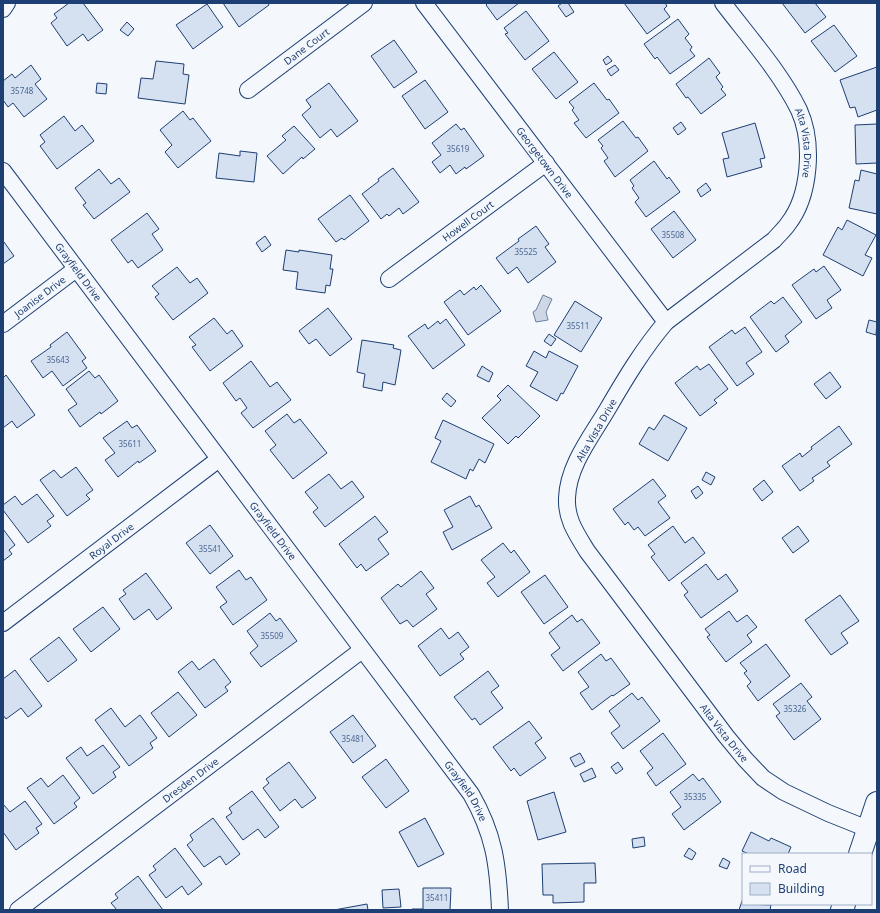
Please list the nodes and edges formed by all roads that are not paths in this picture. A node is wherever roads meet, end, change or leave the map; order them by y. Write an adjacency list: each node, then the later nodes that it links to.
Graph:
1 (7, 3): 5 (street)
2 (364, 3): 6 (street, Dane Court)
3 (424, 3): 7 (street, Georgetown Drive)
4 (723, 3): 11 (street, Alta Vista Drive)
5 (3, 9)
6 (248, 90)
7 (546, 163): 10 (street, Howell Court); 11 (street, Georgetown Drive)
8 (3, 171): 9 (street, Grayfield Drive)
9 (76, 269): 12 (street, Joanise Drive); 13 (street, Grayfield Drive)
10 (389, 279)
11 (666, 322): 17 (street, Alta Vista Drive)
12 (3, 324)
13 (219, 459): 14 (street, Royal Drive); 15 (street, Grayfield Drive)
14 (3, 623)
15 (362, 650): 19 (street, Dresden Drive); 20 (street, Grayfield Drive)
16 (877, 803): 17 (street)
17 (868, 829): 18 (street)
18 (860, 853)
19 (18, 910)
20 (500, 910)

